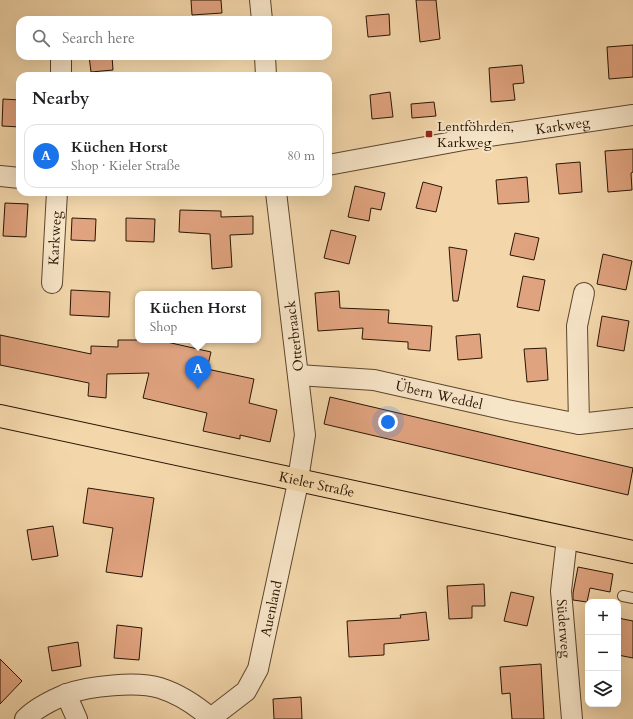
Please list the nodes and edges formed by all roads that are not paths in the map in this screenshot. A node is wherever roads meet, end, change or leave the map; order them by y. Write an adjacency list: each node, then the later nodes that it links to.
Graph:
1 (260, 0): 2 (street)
2 (262, 16)
3 (61, 60): 5 (street)
4 (265, 60): 6 (street)
5 (61, 72)
6 (266, 72)
7 (633, 115): 8 (street, Karkweg)
8 (332, 164)
9 (0, 176): 10 (street)
10 (16, 178)
11 (57, 196): 13 (street, Karkweg)
12 (276, 196): 15 (street, Otterbraack)
13 (52, 283)
14 (584, 293): 18 (street)
15 (298, 375): 18 (street, Übern Weddel); 19 (street, Otterbraack)
16 (0, 416): 19 (main road, Kieler Straße)
17 (633, 418): 18 (street, Übern Weddel)
18 (579, 424)
19 (298, 481): 20 (main road, Kieler Straße); 25 (street, Auenland)
20 (567, 538): 21 (main road, Kieler Straße); 26 (street, Süderweg)
21 (633, 552)
22 (66, 694): 23 (street, Auenland); 24 (street); 25 (street, Auenland)
23 (25, 719)
24 (76, 719)
25 (212, 719)
26 (572, 719)

